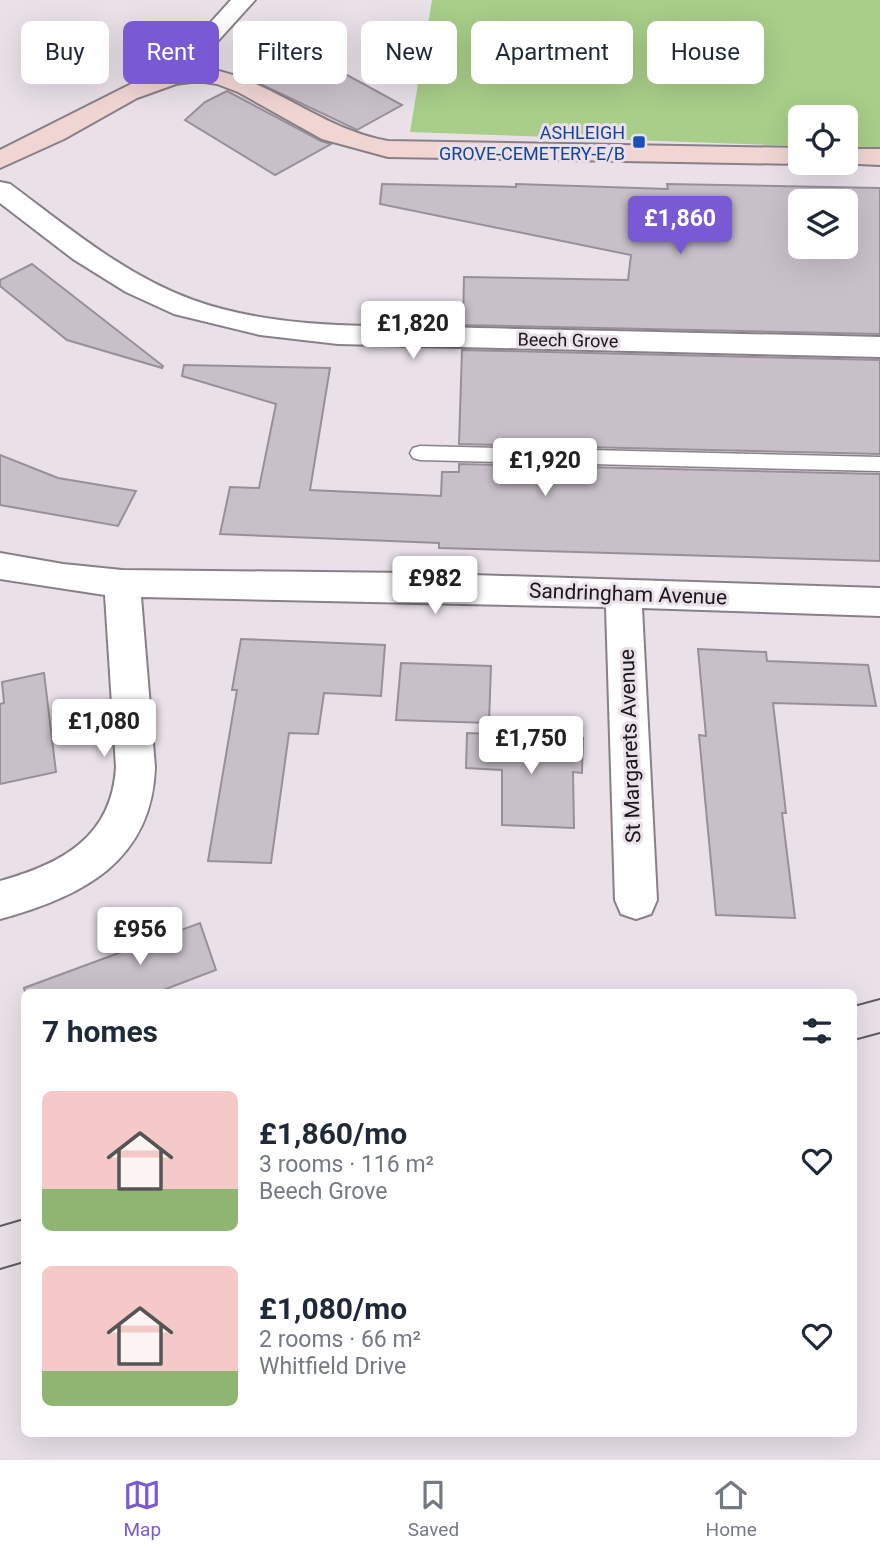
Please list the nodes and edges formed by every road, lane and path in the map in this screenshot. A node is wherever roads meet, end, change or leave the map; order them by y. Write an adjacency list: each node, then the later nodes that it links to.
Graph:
1 (244, 0): 2 (street)
2 (219, 27)
3 (219, 79): 5 (street)
4 (146, 84): 8 (street)
5 (788, 156)
6 (858, 157): 7 (street)
7 (880, 158)
8 (0, 160)
9 (0, 190): 10 (street, Beech Grove)
10 (880, 347)
11 (420, 453): 12 (lane)
12 (880, 464)
13 (0, 566): 14 (street, Sandringham Avenue)
14 (122, 583): 15 (street, Sandringham Avenue); 17 (street)
15 (623, 593): 16 (street, Sandringham Avenue); 18 (street, St Margarets Avenue)
16 (880, 602)
17 (0, 900)
18 (636, 900)

